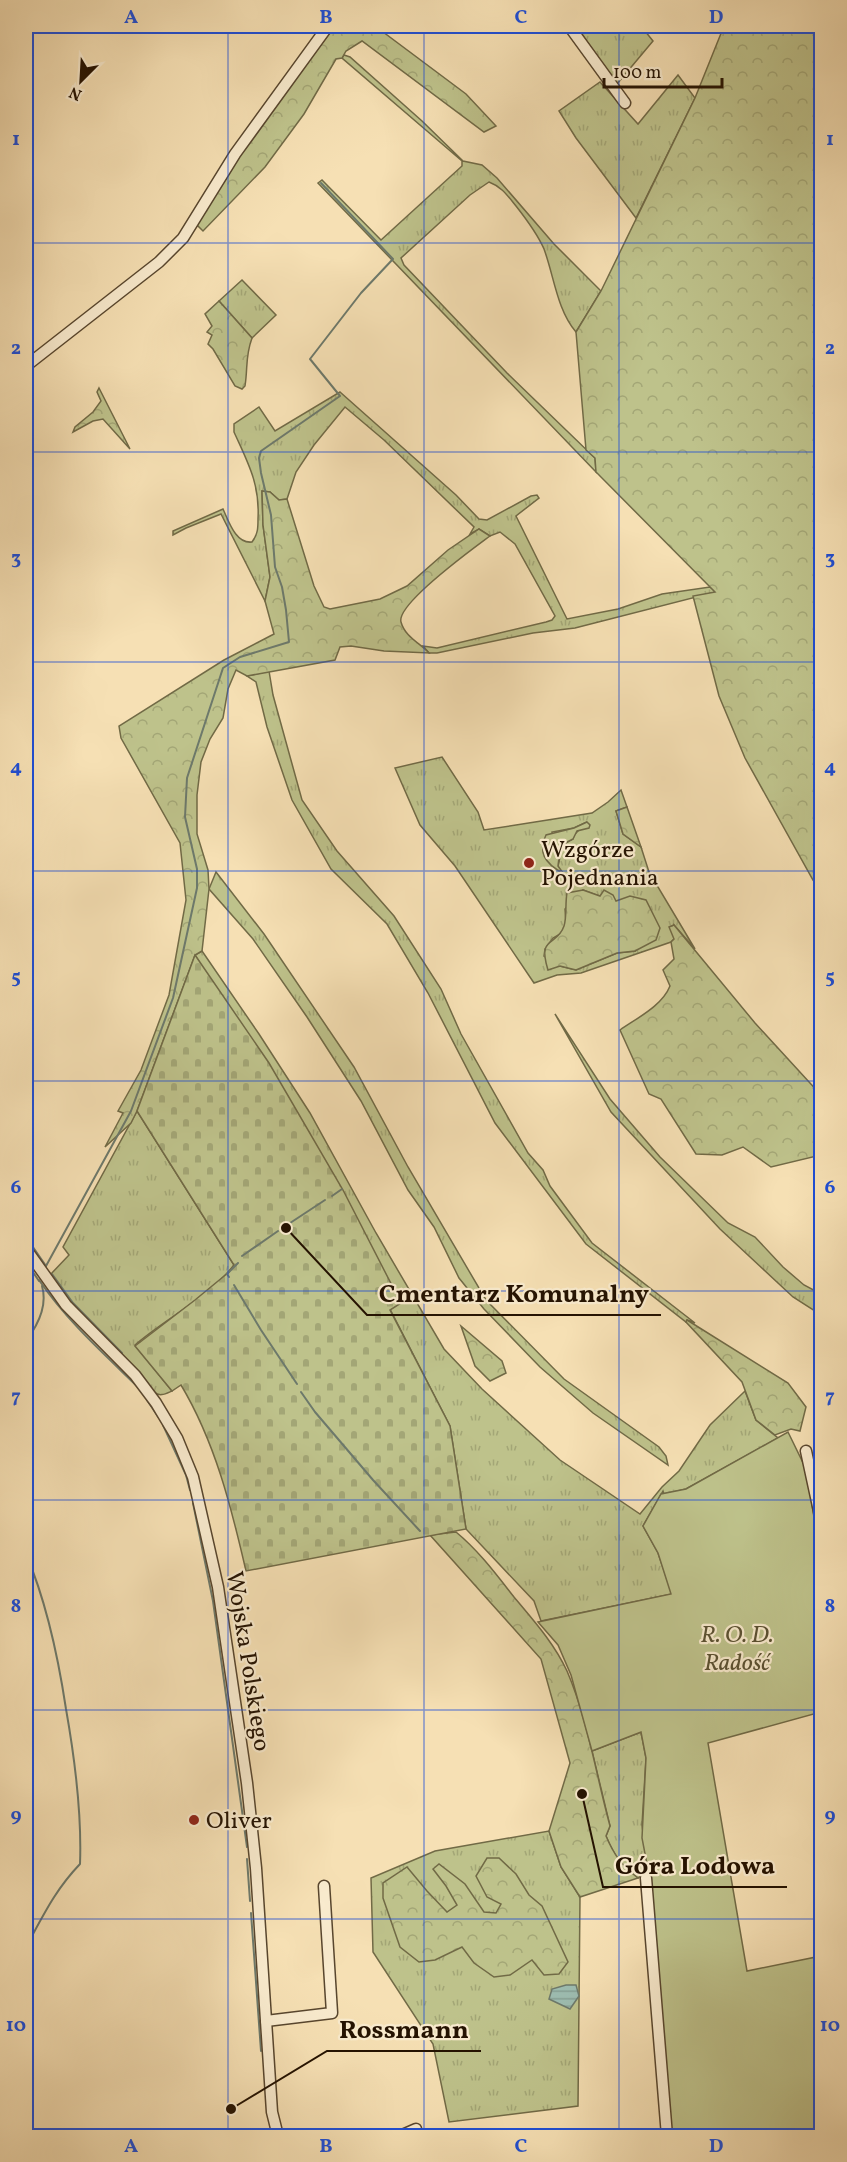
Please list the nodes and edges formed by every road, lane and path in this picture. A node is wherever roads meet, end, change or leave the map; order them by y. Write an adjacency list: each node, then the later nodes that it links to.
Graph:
1 (328, 26): 4 (street)
2 (569, 26): 3 (street)
3 (625, 103)
4 (26, 366)
5 (26, 1249): 10 (street, Wojska Polskiego)
6 (806, 1451): 7 (street)
7 (822, 1525)
8 (646, 1878): 14 (street)
9 (324, 1886): 10 (street)
10 (266, 2021): 12 (street, Wojska Polskiego)
11 (416, 2129): 13 (street)
12 (278, 2136)
13 (400, 2136)
14 (667, 2136)

